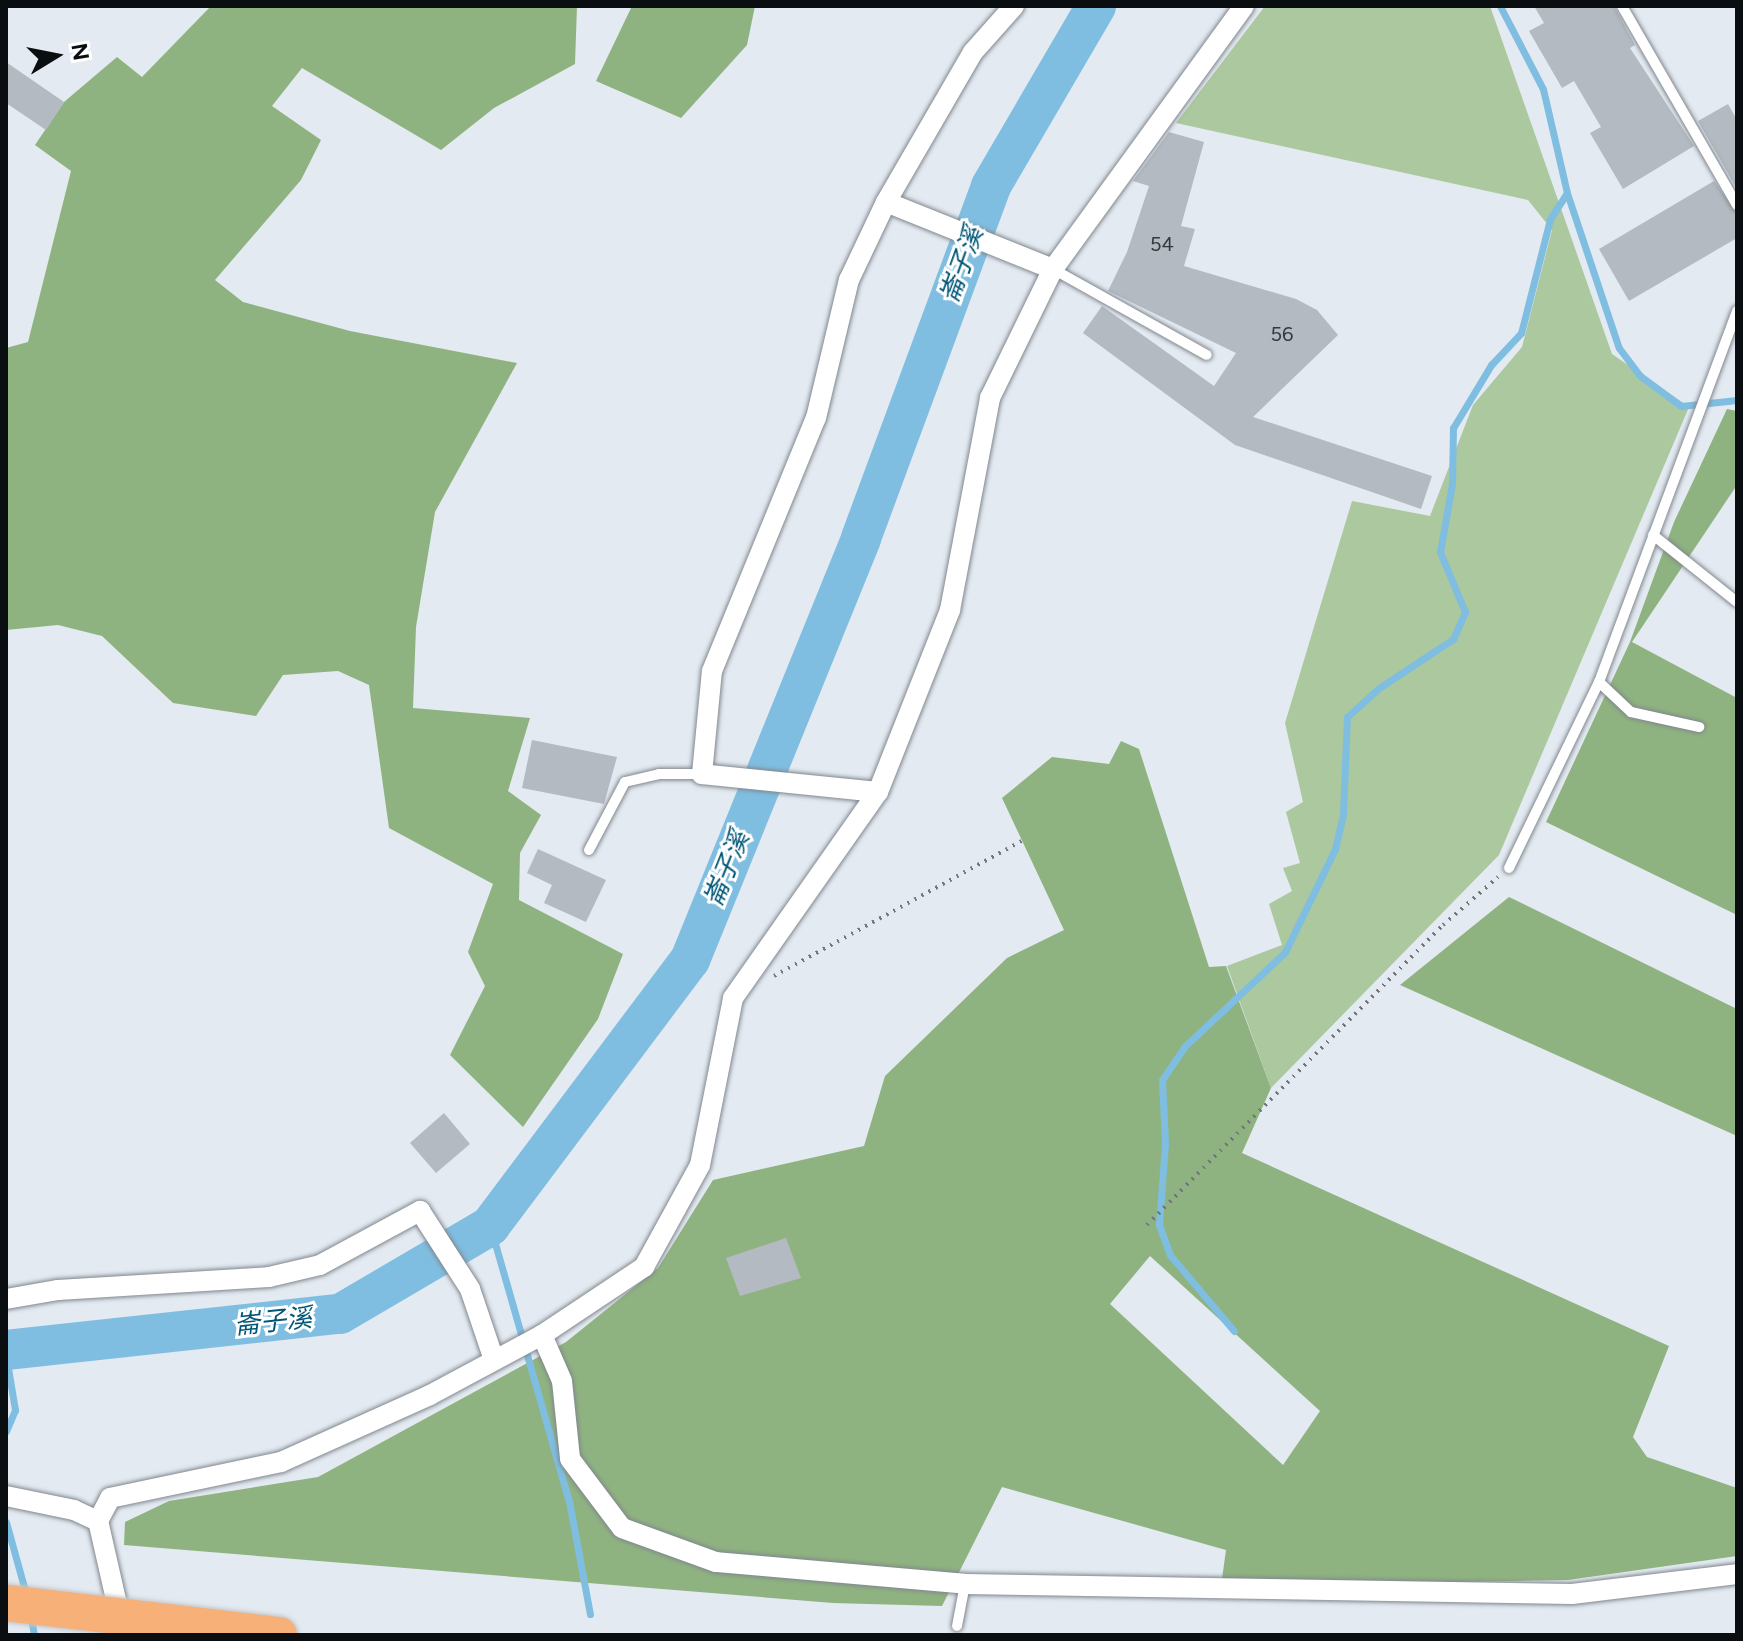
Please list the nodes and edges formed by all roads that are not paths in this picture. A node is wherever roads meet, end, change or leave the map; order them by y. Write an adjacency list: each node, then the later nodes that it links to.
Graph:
1 (1014, 6): 4 (street)
2 (1244, 6): 6 (street)
3 (1622, 6): 5 (lane)
4 (886, 202): 6 (street); 13 (street)
5 (1737, 205)
6 (1053, 269): 8 (lane); 14 (street)
7 (1737, 311): 9 (lane)
8 (1207, 355)
9 (1653, 535): 10 (lane); 11 (lane)
10 (1737, 602)
11 (1599, 682): 12 (lane); 16 (lane)
12 (1699, 727)
13 (702, 774): 14 (street); 15 (lane)
14 (878, 792): 18 (street)
15 (589, 850)
16 (1509, 868)
17 (6, 1299): 19 (street)
18 (542, 1335): 19 (street); 23 (street)
19 (494, 1360): 21 (street)
20 (6, 1496): 21 (street)
21 (98, 1521): 26 (street)
22 (1737, 1574): 23 (street)
23 (965, 1584): 25 (lane)
24 (6, 1603): 27 (highway, bridge)
25 (957, 1626)
26 (124, 1635)
27 (279, 1635)

